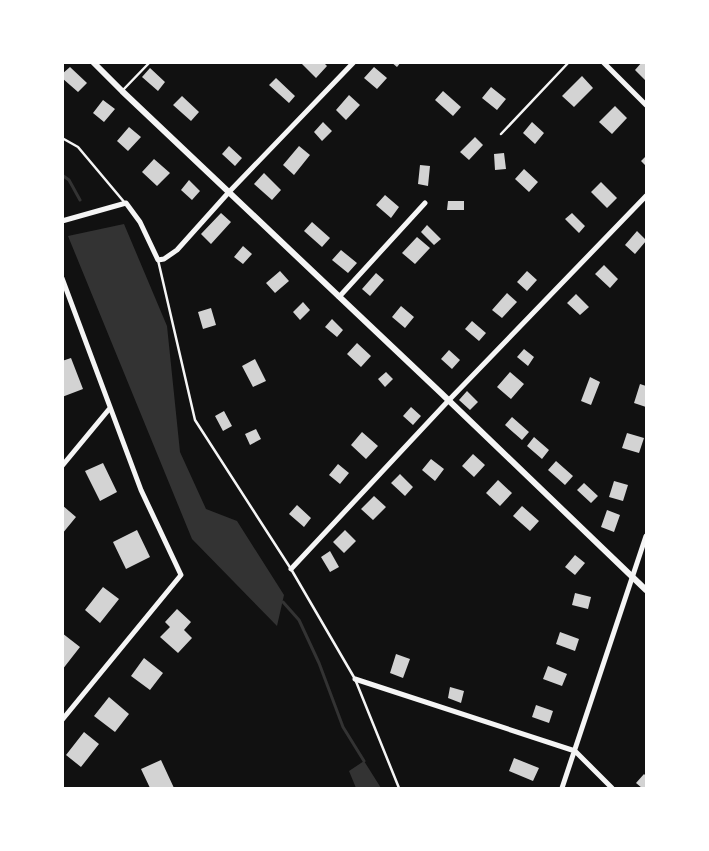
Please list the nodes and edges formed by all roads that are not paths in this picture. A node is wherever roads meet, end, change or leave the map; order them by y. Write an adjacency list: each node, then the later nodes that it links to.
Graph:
1 (93, 62): 6 (street)
2 (150, 62): 6 (lane)
3 (354, 62): 10 (street)
4 (569, 62): 8 (lane)
5 (604, 62): 7 (street)
6 (122, 91): 10 (street)
7 (646, 105)
8 (501, 134)
9 (62, 138): 12 (lane)
10 (229, 192): 15 (street); 17 (street)
11 (646, 196): 18 (street)
12 (126, 203): 14 (street); 15 (street)
13 (425, 203): 17 (street)
14 (62, 221)
15 (158, 260): 22 (lane)
16 (62, 278): 19 (street)
17 (339, 297): 18 (street)
18 (449, 400): 22 (street); 23 (street)
19 (110, 408): 20 (street); 26 (street)
20 (62, 466)
21 (646, 536): 23 (street)
22 (291, 569): 25 (lane)
23 (633, 577): 24 (street); 27 (street)
24 (646, 590)
25 (356, 679): 27 (street); 28 (lane)
26 (62, 720)
27 (574, 751): 29 (street); 30 (street)
28 (400, 788)
29 (562, 788)
30 (612, 788)

